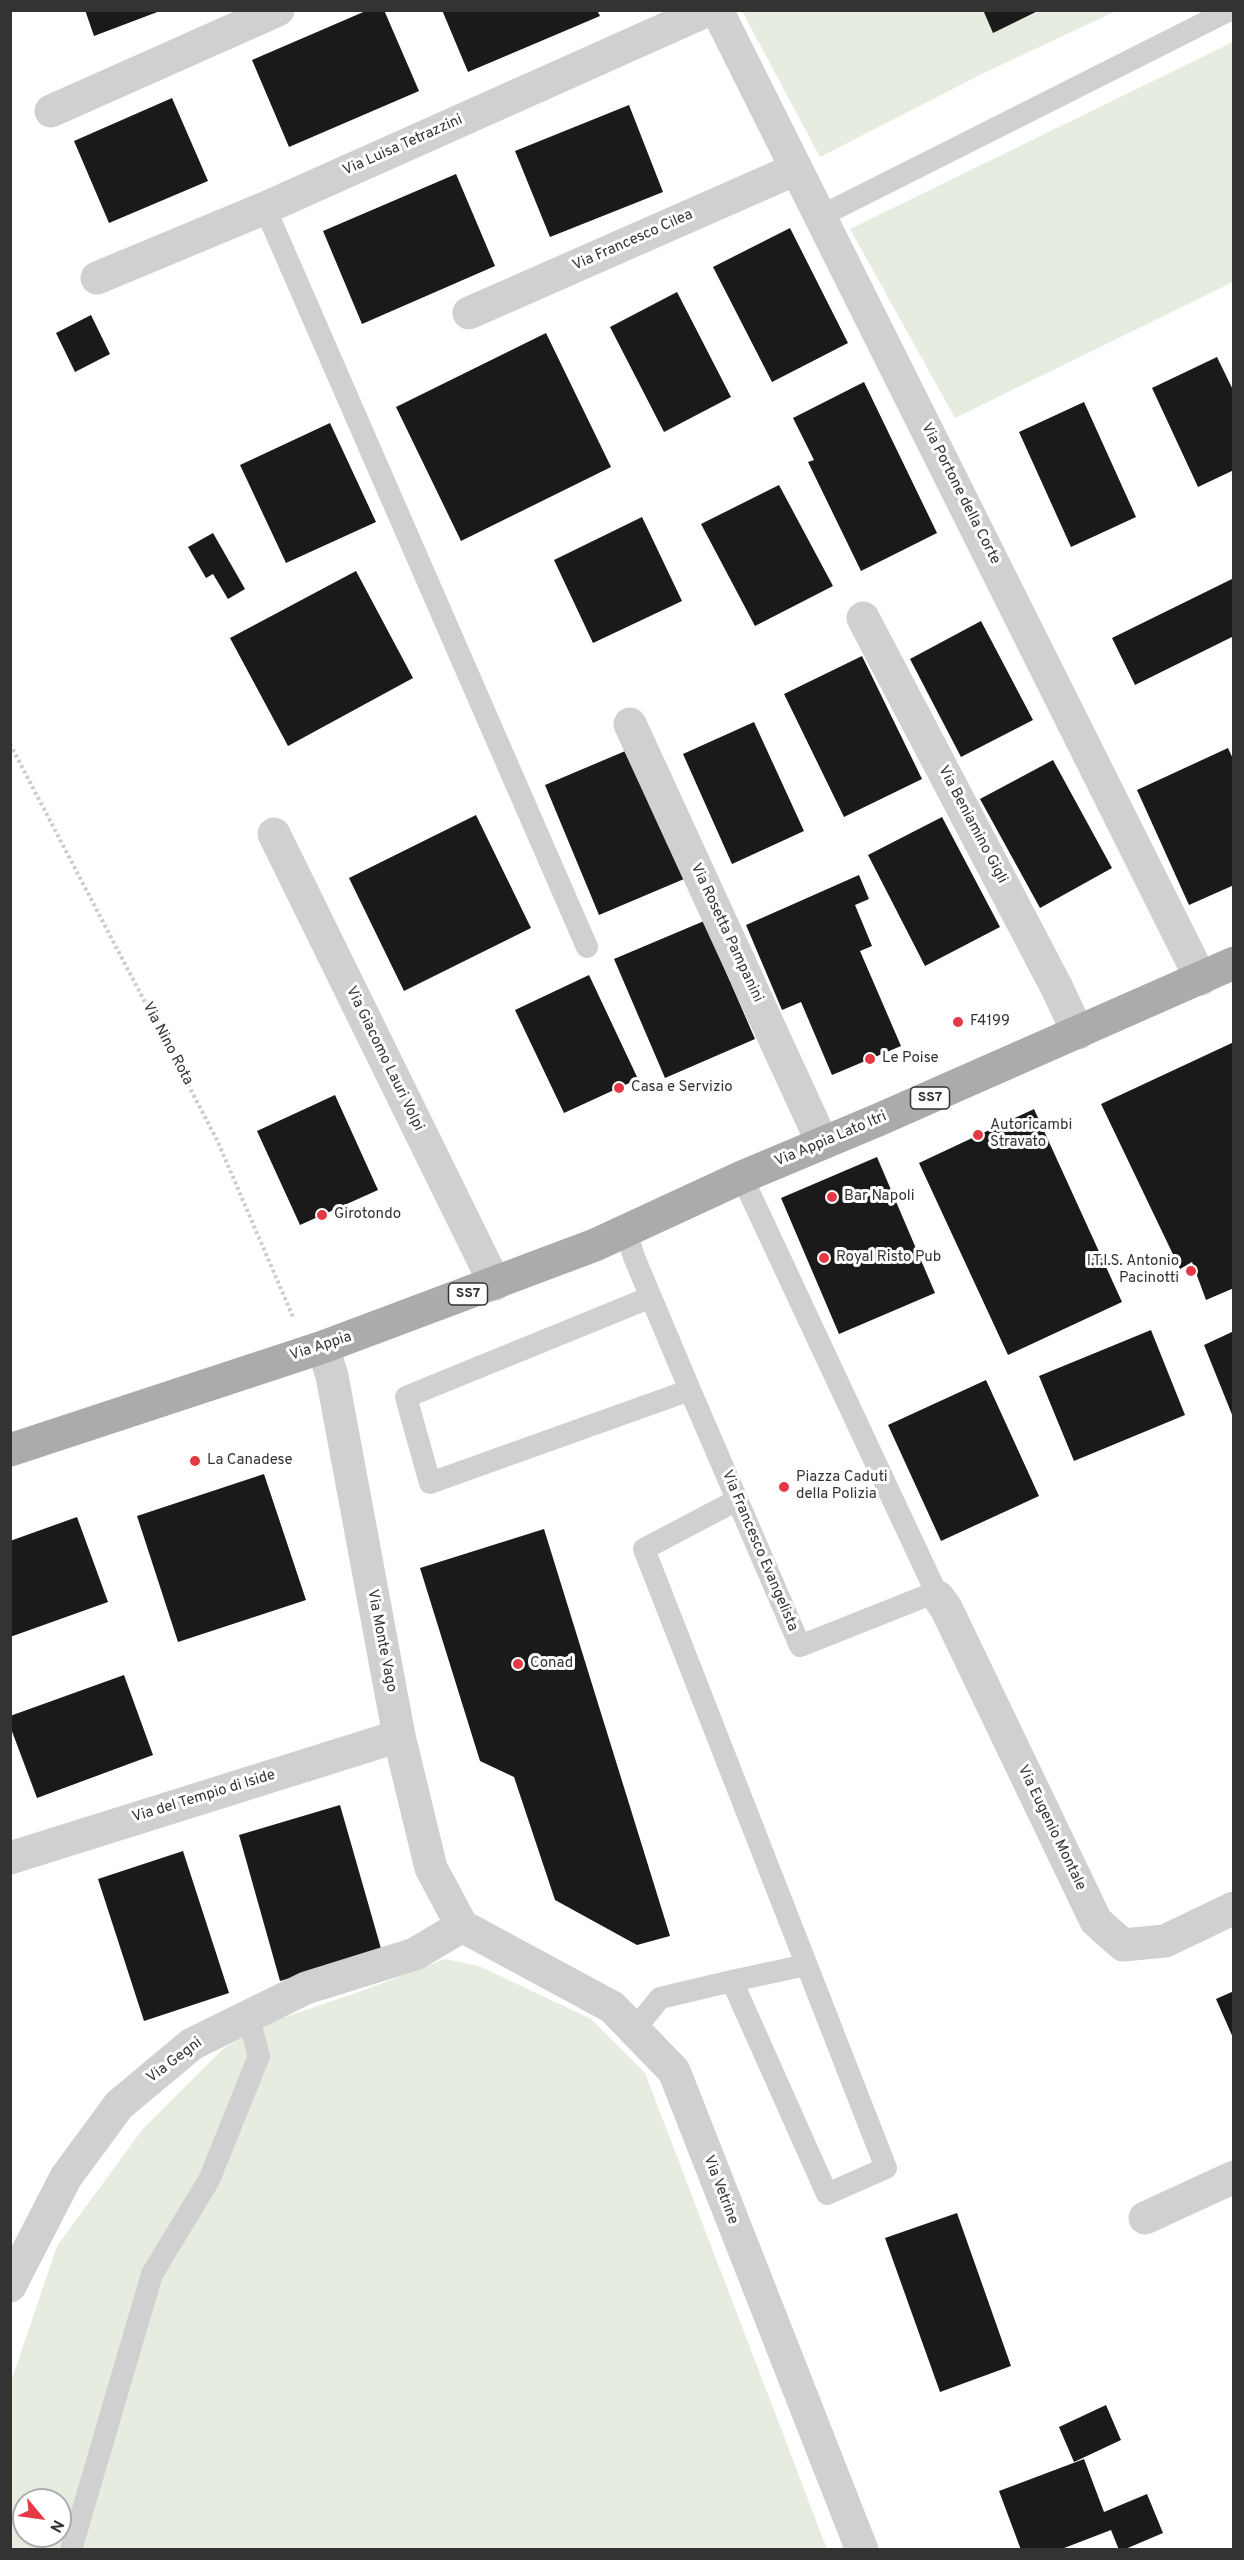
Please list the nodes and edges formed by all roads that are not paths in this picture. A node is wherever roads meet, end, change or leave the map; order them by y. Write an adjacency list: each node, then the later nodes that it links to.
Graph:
1 (278, 10): 5 (street)
2 (708, 10): 7 (street, Via Luisa Tetrazzini)
3 (717, 10): 6 (street, Via Portone della Corte)
4 (1230, 10): 8 (lane)
5 (51, 111)
6 (796, 169): 8 (street, Via Portone della Corte); 10 (street, Via Francesco Cilea)
7 (265, 208): 9 (street, Via Luisa Tetrazzini); 14 (lane)
8 (821, 216): 16 (street, Via Portone della Corte)
9 (97, 278)
10 (470, 313)
11 (863, 618): 17 (street, Via Beniamino Gigli)
12 (630, 724): 18 (street, Via Rosetta Pampanini)
13 (274, 834): 21 (street, Via Giacomo Lauri Volpi)
14 (587, 947)
15 (1233, 963): 16 (main road, Via Appia Lato Itri / SS7)
16 (1201, 979): 17 (main road, Via Appia Lato Itri / SS7)
17 (1078, 1033): 18 (main road, Via Appia Lato Itri / SS7)
18 (822, 1142): 19 (main road, Via Appia Lato Itri / SS7)
19 (742, 1177): 20 (main road, Via Appia Lato Itri / SS7); 27 (lane)
20 (626, 1231): 21 (main road, Via Appia / SS7); 22 (lane, Via Francesco Evangelista)
21 (495, 1284): 23 (main road, Via Appia / SS7)
22 (651, 1296): 24 (lane, Via Francesco Evangelista); 24 (lane)
23 (316, 1349): 25 (main road, Via Appia / SS7); 28 (street, Via Monte Vago)
24 (690, 1390): 26 (lane, Via Francesco Evangelista)
25 (10, 1450)
26 (737, 1500): 27 (lane, Via Francesco Evangelista); 32 (lane)
27 (937, 1594): 30 (street, Via Eugenio Montale)
28 (399, 1736): 29 (street, Via del Tempio di Iside); 31 (street, Via Monte Vago)
29 (10, 1858)
30 (1233, 1908)
31 (462, 1926): 34 (street, Via Gegni); 35 (street, Via Vetrine)
32 (806, 1965): 33 (lane); 33 (lane)
33 (732, 1981): 35 (lane)
34 (248, 2016): 38 (street, Via Gegni); 39 (lane)
35 (634, 2030): 40 (street, Via Vetrine)
36 (1233, 2177): 37 (street)
37 (1145, 2218)
38 (10, 2286)
39 (71, 2550)
40 (862, 2550)

